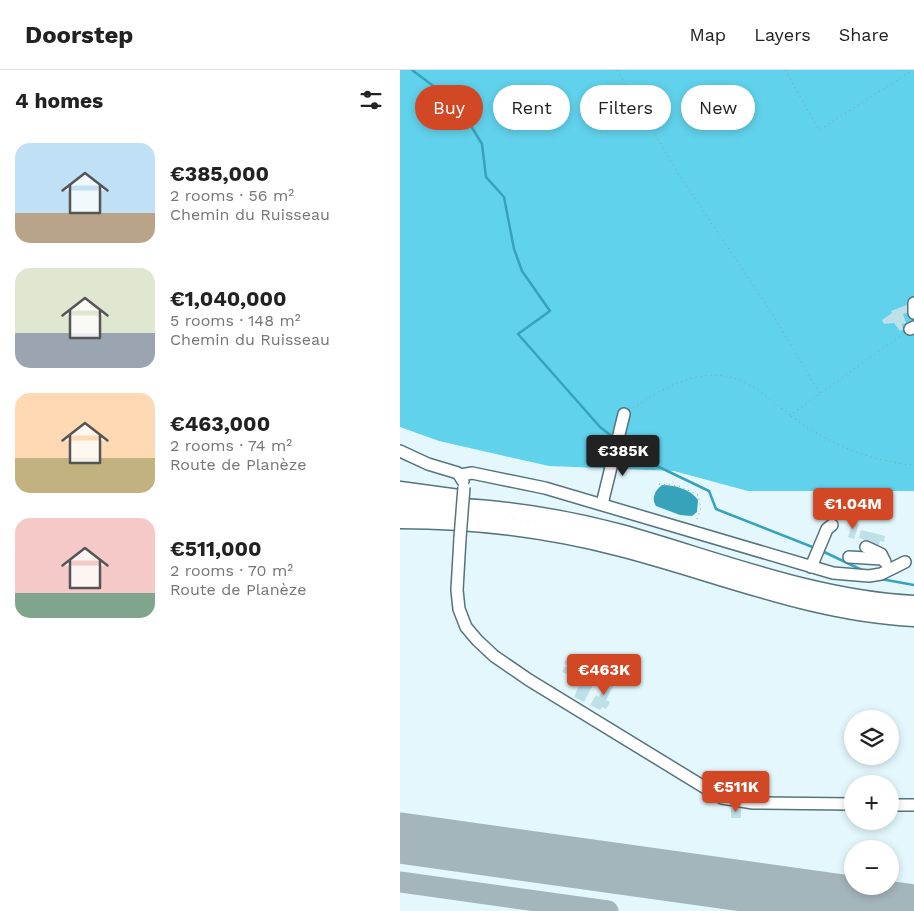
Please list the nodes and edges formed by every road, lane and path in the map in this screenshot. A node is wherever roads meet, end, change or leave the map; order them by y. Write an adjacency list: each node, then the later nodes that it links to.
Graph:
1 (617, 70): 7 (path)
2 (785, 70): 3 (path)
3 (913, 70)
4 (914, 303): 5 (street)
5 (914, 313)
6 (912, 328): 7 (path)
7 (820, 394): 9 (path)
8 (624, 414): 9 (path); 15 (street)
9 (790, 415): 11 (path)
10 (400, 451): 12 (street)
11 (914, 465)
12 (461, 476): 15 (street); 30 (street, bridge)
13 (659, 484): 22 (path)
14 (400, 490): 17 (highway)
15 (602, 504): 22 (street)
16 (400, 506): 17 (highway)
17 (511, 512): 28 (highway)
18 (400, 520): 19 (highway)
19 (424, 520): 21 (highway); 29 (highway)
20 (832, 525): 27 (street)
21 (400, 526)
22 (693, 532): 27 (street)
23 (866, 547): 26 (street)
24 (849, 557): 26 (street)
25 (905, 562): 26 (street)
26 (886, 564): 27 (street)
27 (811, 567)
28 (914, 604)
29 (914, 618)
30 (844, 804)
31 (899, 805): 32 (street)
32 (914, 805)

